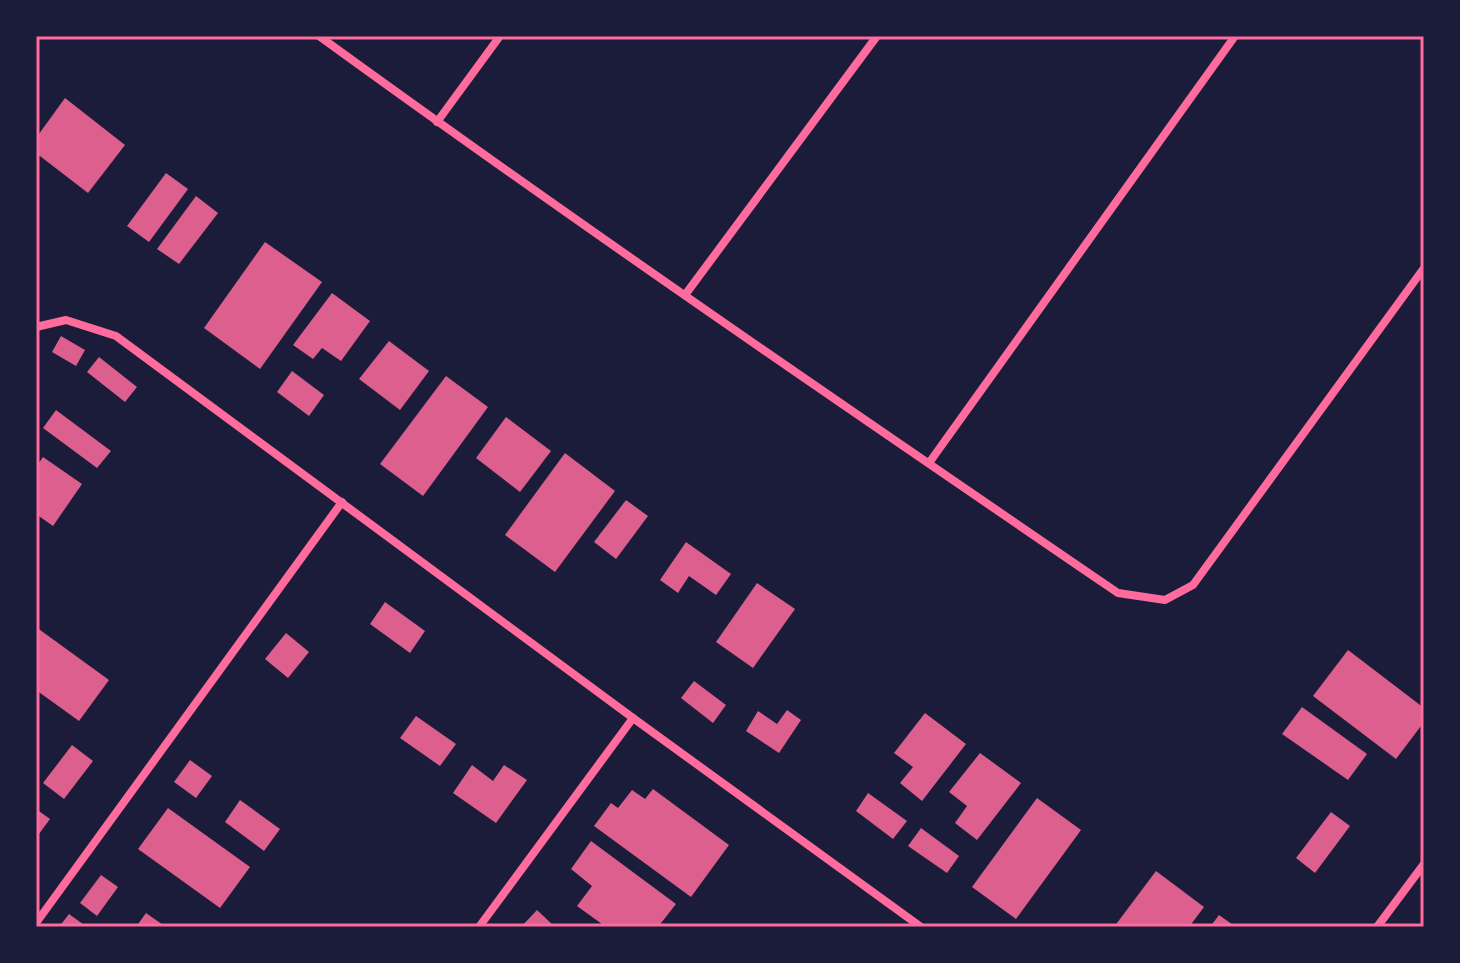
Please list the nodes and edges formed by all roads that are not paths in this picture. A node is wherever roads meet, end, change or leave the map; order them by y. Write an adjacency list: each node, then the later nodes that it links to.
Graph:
1 (319, 36): 5 (street)
2 (500, 36): 5 (street)
3 (877, 36): 7 (street)
4 (1235, 36): 9 (street)
5 (437, 122): 7 (street)
6 (1424, 268): 9 (street)
7 (685, 295): 9 (street)
8 (36, 327): 10 (street)
9 (929, 463)
10 (342, 502): 11 (street); 13 (street)
11 (633, 718): 14 (street); 15 (street)
12 (1424, 864): 16 (street)
13 (36, 923)
14 (479, 927)
15 (921, 927)
16 (1377, 927)

